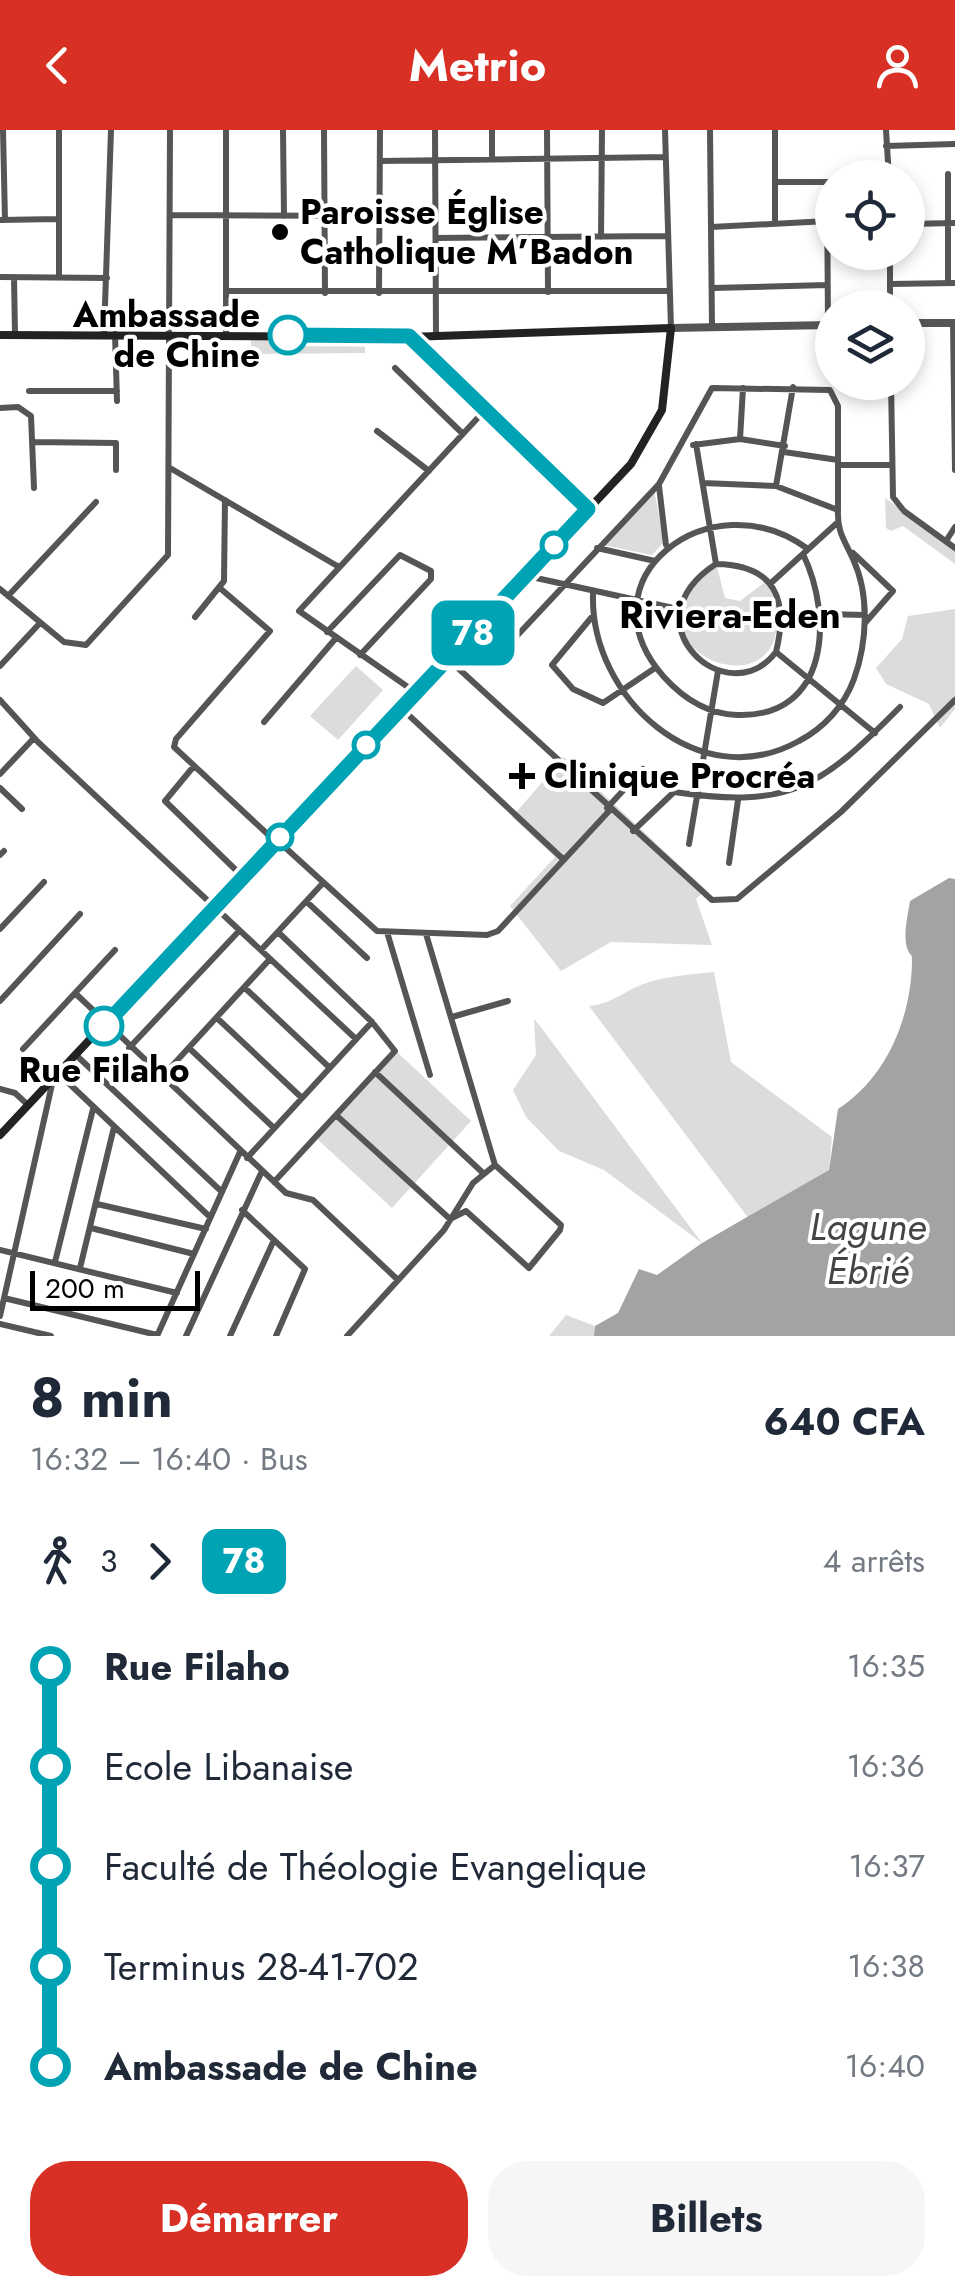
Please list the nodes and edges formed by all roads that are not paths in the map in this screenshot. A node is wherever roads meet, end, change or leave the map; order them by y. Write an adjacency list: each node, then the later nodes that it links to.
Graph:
1 (3, 130): 35 (street)
2 (58, 130): 34 (street)
3 (111, 130): 50 (street)
4 (170, 130): 29 (street)
5 (226, 130): 30 (street)
6 (283, 130): 31 (street)
7 (324, 130): 32 (street)
8 (380, 130): 24 (street)
9 (435, 130): 23 (street)
10 (492, 130): 19 (street)
11 (547, 130): 21 (street)
12 (602, 130): 22 (street)
13 (665, 130): 20 (street)
14 (710, 130): 40 (street)
15 (775, 130): 27 (street)
16 (886, 130): 18 (street)
17 (955, 144): 18 (street)
18 (886, 146): 25 (street)
19 (492, 157): 21 (street); 23 (street)
20 (665, 157): 22 (street); 42 (street)
21 (547, 158): 22 (street); 43 (street)
22 (601, 158): 41 (street)
23 (435, 159): 24 (street); 44 (street)
24 (380, 160): 33 (street)
25 (887, 160)
26 (948, 174): 38 (street)
27 (775, 182): 28 (street); 37 (street)
28 (815, 182)
29 (171, 214): 30 (street); 68 (street)
30 (227, 216): 31 (street); 57 (street)
31 (284, 216): 32 (street)
32 (325, 216): 33 (street); 61 (street)
33 (379, 216): 62 (street)
34 (58, 219): 35 (street); 49 (street)
35 (2, 220)
36 (815, 221): 37 (street)
37 (775, 223): 40 (street)
38 (952, 223): 39 (street); 51 (street)
39 (925, 224)
40 (711, 226): 54 (street)
41 (600, 236): 42 (street); 43 (street)
42 (666, 236): 58 (street)
43 (547, 237): 44 (street); 60 (street)
44 (436, 238): 59 (street)
45 (828, 270): 53 (street)
46 (890, 270): 52 (street)
47 (0, 277): 48 (street)
48 (14, 277): 49 (street); 73 (street)
49 (59, 277): 50 (street)
50 (109, 278): 70 (street)
51 (952, 283): 52 (street)
52 (890, 284): 56 (street)
53 (828, 285): 54 (street); 55 (street)
54 (712, 288): 66 (street)
55 (828, 290)
56 (890, 290)
57 (226, 291): 61 (street); 69 (street)
58 (670, 291): 60 (street); 67 (street)
59 (436, 292): 60 (street); 62 (street); 71 (street)
60 (548, 292)
61 (324, 293): 62 (street)
62 (379, 293)
63 (954, 323): 64 (street); 75 (street)
64 (925, 324)
65 (815, 325): 66 (street)
66 (712, 327): 67 (street)
67 (671, 328): 71 (main road); 102 (main road)
68 (170, 332): 69 (main road); 70 (main road); 92 (street)
69 (226, 333): 74 (main road)
70 (110, 334): 73 (main road); 79 (street)
71 (436, 334): 74 (main road)
72 (0, 335): 73 (main road)
73 (14, 335)
74 (409, 336): 82 (main road)
75 (954, 360): 95 (street)
76 (394, 368): 84 (street)
77 (744, 388): 78 (street); 85 (street); 88 (street)
78 (793, 388): 89 (street); 90 (street)
79 (30, 391)
80 (891, 400): 91 (street)
81 (0, 408): 86 (street)
82 (486, 409): 84 (street); 102 (main road)
83 (377, 431): 94 (street)
84 (462, 434): 94 (street)
85 (740, 439): 87 (street); 89 (street)
86 (33, 442): 93 (street); 99 (street)
87 (696, 444): 88 (street); 96 (street)
88 (682, 446): 97 (street)
89 (785, 449): 90 (street); 98 (street)
90 (838, 462): 91 (street); 103 (street)
91 (892, 465): 107 (street)
92 (170, 468): 100 (street); 129 (street)
93 (116, 470)
94 (429, 470): 115 (street)
95 (955, 470)
96 (703, 483): 98 (street); 105 (street)
97 (659, 484): 109 (street); 110 (street)
98 (776, 486): 103 (street)
99 (34, 488)
100 (226, 500): 115 (street); 120 (street)
101 (96, 502): 122 (street)
102 (588, 509): 116 (main road)
103 (838, 510): 104 (street)
104 (838, 522): 108 (street); 112 (street)
105 (710, 527): 109 (street); 112 (street); 114 (street)
106 (955, 528): 107 (street)
107 (946, 541): 111 (street)
108 (844, 544): 128 (street); 128 (street)
109 (666, 545): 113 (street)
110 (597, 548): 113 (street); 118 (street)
111 (955, 548)
112 (806, 552): 117 (street); 125 (street)
113 (654, 562): 123 (street)
114 (716, 564): 117 (street); 124 (street)
115 (339, 567): 130 (street)
116 (526, 576): 118 (street); 135 (main road)
117 (771, 583): 133 (street)
118 (561, 586): 121 (street); 132 (street)
119 (0, 589): 122 (street)
120 (221, 589): 126 (street); 152 (street)
121 (593, 594): 123 (street); 127 (street)
122 (8, 596): 129 (street)
123 (638, 602): 124 (street); 137 (street)
124 (678, 609): 138 (street)
125 (823, 614): 128 (street); 139 (street)
126 (196, 617)
127 (592, 617): 140 (street); 140 (street)
128 (865, 620): 144 (street)
129 (40, 623): 136 (street)
130 (328, 630): 131 (street); 134 (street)
131 (336, 638): 134 (street); 148 (street)
132 (512, 640)
133 (776, 652): 138 (street); 139 (street)
134 (362, 653): 141 (street)
135 (448, 659): 141 (main road); 159 (street)
136 (0, 666)
137 (655, 668): 140 (street); 147 (street)
138 (718, 672): 147 (street)
139 (808, 678): 144 (street); 147 (street)
140 (621, 691): 151 (street)
141 (415, 692): 146 (main road)
142 (0, 700): 150 (street)
143 (955, 700): 160 (street)
144 (842, 704): 149 (street); 151 (street)
145 (900, 707): 149 (street)
146 (401, 708): 161 (main road); 163 (street)
147 (712, 711): 151 (street)
148 (264, 722)
149 (875, 732): 157 (street)
150 (34, 738): 154 (street); 169 (street)
151 (705, 754): 156 (street)
152 (194, 766): 161 (street); 165 (street)
153 (643, 769): 159 (street)
154 (0, 774)
155 (0, 788): 158 (street)
156 (698, 796): 157 (street); 160 (street); 162 (street)
157 (738, 800): 164 (street)
158 (22, 809)
159 (608, 809): 160 (street); 163 (street)
160 (633, 831)
161 (277, 841): 165 (main road); 167 (street)
162 (690, 844)
163 (564, 860): 175 (street)
164 (729, 863)
165 (244, 877): 169 (main road)
166 (44, 882): 171 (street)
167 (324, 883): 168 (street); 174 (street)
168 (307, 902): 173 (street); 178 (street)
169 (215, 906): 172 (street); 187 (main road)
170 (80, 914): 183 (street)
171 (0, 929)
172 (239, 931): 177 (street); 189 (street)
173 (278, 932): 177 (street); 186 (street)
174 (387, 932): 175 (street); 195 (street)
175 (426, 934): 184 (street)
176 (115, 950): 181 (street)
177 (261, 950): 179 (street)
178 (367, 958)
179 (270, 959): 180 (street); 188 (street)
180 (245, 988): 185 (street); 193 (street)
181 (75, 993): 187 (street); 191 (street)
182 (508, 1000): 184 (street)
183 (0, 1001)
184 (452, 1017): 207 (street)
185 (216, 1018): 190 (street); 199 (street)
186 (372, 1022): 188 (street); 194 (street)
187 (104, 1026): 189 (street); 192 (main road)
188 (356, 1040): 193 (street)
189 (130, 1048): 197 (street)
190 (188, 1048): 197 (street); 204 (street)
191 (23, 1049)
192 (77, 1056): 196 (main road); 211 (street)
193 (330, 1068): 199 (street)
194 (375, 1072): 202 (street); 209 (street)
195 (430, 1074)
196 (56, 1076): 200 (main road); 201 (street); 220 (street)
197 (160, 1078): 206 (street)
198 (0, 1089): 200 (street)
199 (302, 1098): 204 (street)
200 (28, 1106): 205 (main road)
201 (93, 1109): 203 (street); 222 (street)
202 (336, 1114): 210 (street); 215 (street)
203 (114, 1127): 212 (street); 214 (street)
204 (274, 1128): 206 (street)
205 (3, 1130)
206 (243, 1155): 208 (street); 211 (street)
207 (495, 1165): 209 (street); 215 (street)
208 (262, 1172): 210 (street); 213 (street)
209 (483, 1173): 215 (street)
210 (274, 1182): 224 (street)
211 (222, 1192): 214 (street)
212 (97, 1204): 216 (street); 217 (street)
213 (242, 1210): 218 (street); 232 (street)
214 (210, 1217): 217 (street)
215 (450, 1220): 224 (street)
216 (90, 1228): 221 (street); 223 (street)
217 (206, 1228): 221 (street)
218 (274, 1240): 233 (street); 234 (street)
219 (0, 1250): 220 (street)
220 (14, 1254): 222 (street); 226 (street)
221 (194, 1254): 225 (street)
222 (55, 1262): 223 (street)
223 (80, 1268): 225 (street)
224 (398, 1280): 235 (street)
225 (176, 1292): 230 (street)
226 (4, 1298): 227 (street); 230 (street)
227 (0, 1316)
228 (0, 1324): 229 (street)
229 (40, 1334): 231 (street)
230 (157, 1335)
231 (52, 1336)
232 (186, 1336)
233 (230, 1336)
234 (276, 1336)
235 (347, 1336)

